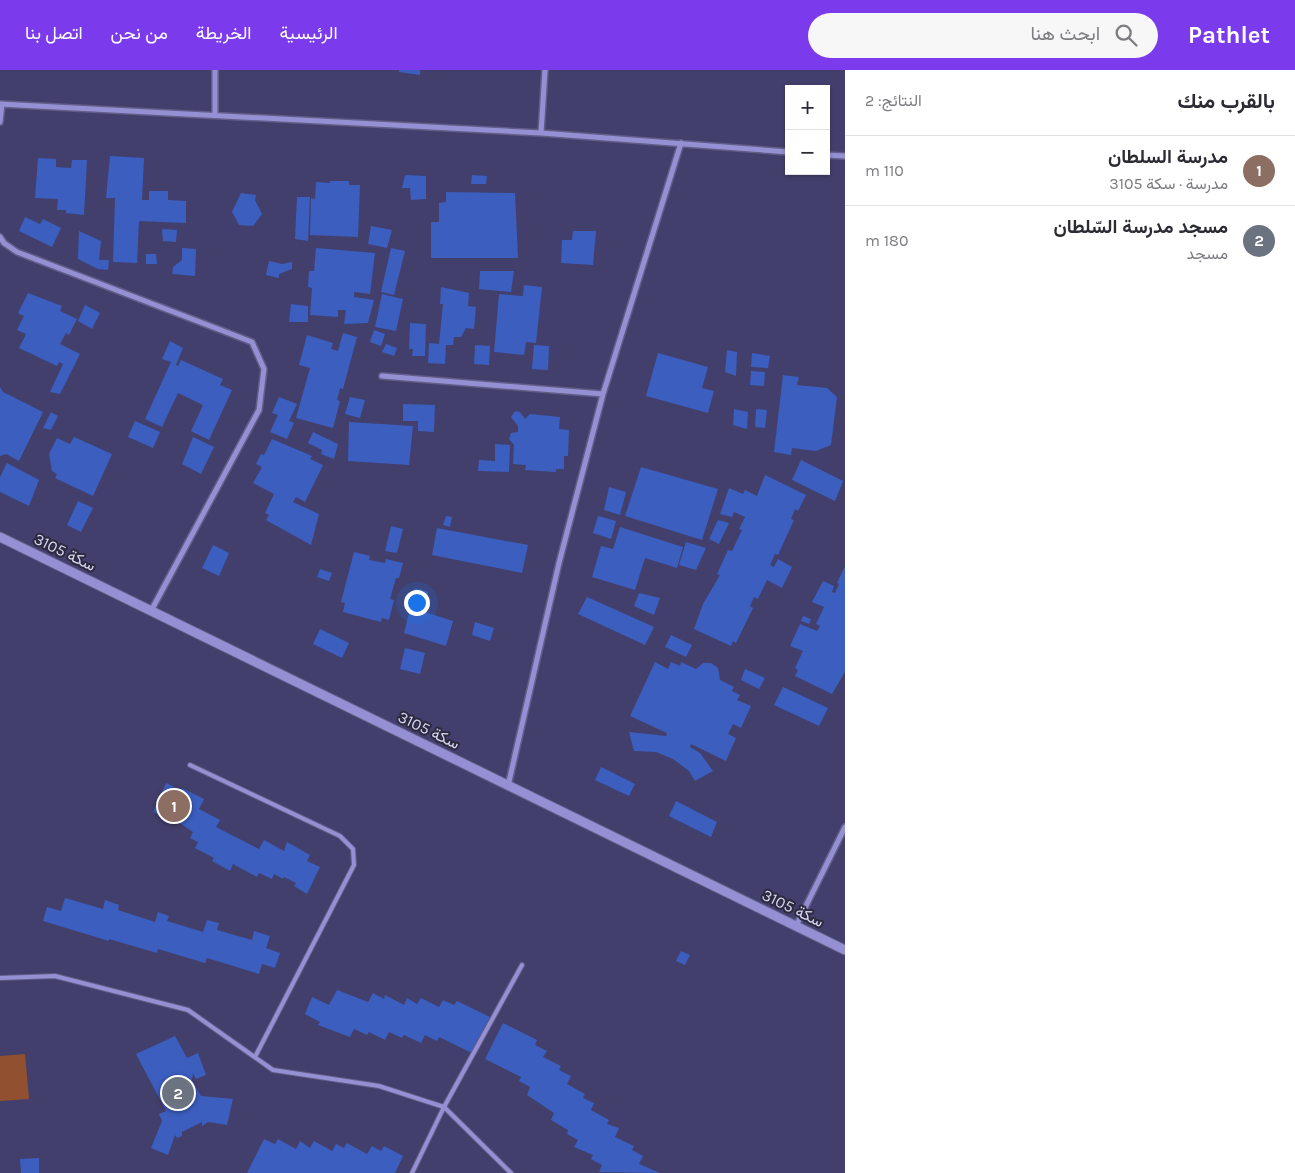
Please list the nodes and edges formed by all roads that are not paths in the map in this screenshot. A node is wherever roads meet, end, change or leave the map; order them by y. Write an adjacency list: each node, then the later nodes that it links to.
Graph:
1 (216, 70): 4 (street)
2 (545, 70): 6 (street)
3 (1, 104): 4 (street); 5 (street)
4 (215, 115): 6 (street)
5 (0, 122)
6 (541, 133): 7 (street)
7 (681, 143): 8 (street); 13 (street)
8 (785, 152)
9 (830, 155): 10 (street)
10 (845, 156)
11 (0, 237): 15 (street)
12 (382, 376): 13 (street)
13 (603, 394): 17 (street)
14 (0, 537): 15 (street, سكة 3105)
15 (151, 611): 17 (street, سكة 3105)
16 (190, 765): 23 (lane)
17 (508, 786): 19 (street, سكة 3105)
18 (845, 827): 19 (street)
19 (796, 926): 20 (street, سكة 3105)
20 (845, 950)
21 (522, 965): 24 (lane)
22 (0, 978): 23 (lane)
23 (255, 1057): 24 (lane)
24 (444, 1107): 25 (lane); 26 (lane)
25 (412, 1173)
26 (511, 1173)

